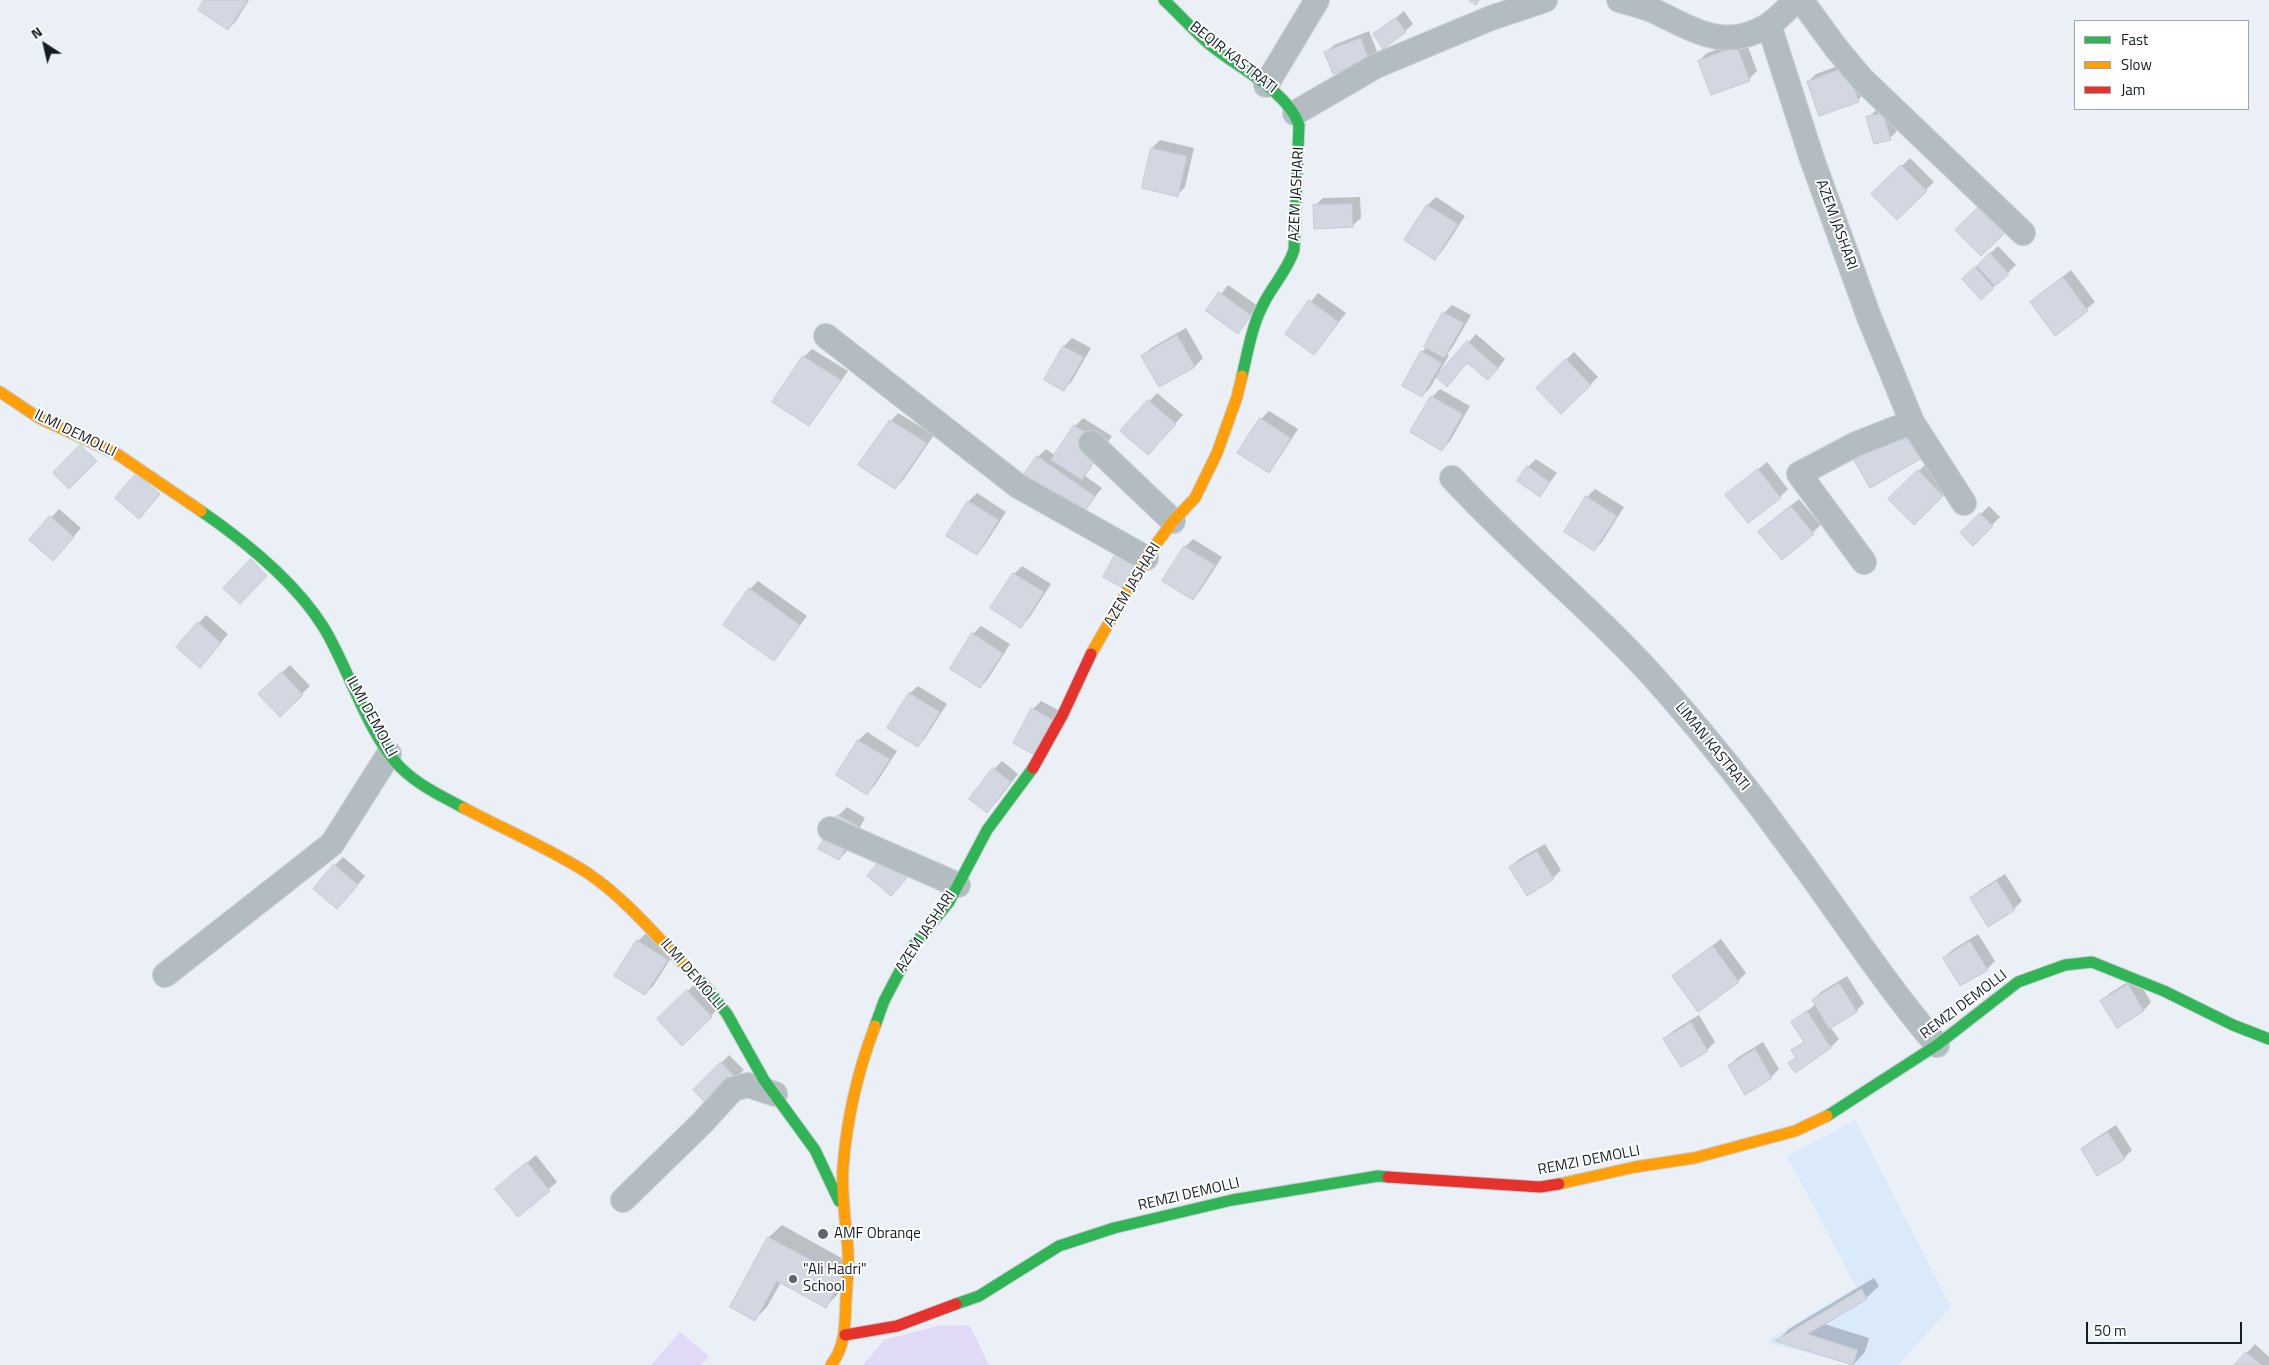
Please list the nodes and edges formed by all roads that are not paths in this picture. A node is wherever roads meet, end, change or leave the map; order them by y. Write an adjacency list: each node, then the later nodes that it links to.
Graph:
1 (1317, 0): 8 (street)
2 (1545, 0): 9 (street)
3 (1619, 0): 7 (street)
4 (1796, 0): 7 (street)
5 (1801, 0): 10 (street)
6 (1168, 2): 8 (street, BEQIR KASTRATI)
7 (1769, 25): 13 (street, AZEM JASHARI)
8 (1266, 85): 9 (street, BEQIR KASTRATI)
9 (1295, 113): 17 (street, AZEM JASHARI)
10 (2023, 233)
11 (826, 336): 18 (street)
12 (0, 392): 20 (street, ILMI DEMOLLI)
13 (1912, 422): 16 (street, AZEM JASHARI); 19 (street)
14 (1091, 443): 17 (street)
15 (1452, 478): 25 (street, LIMAN KASTRATI)
16 (1964, 503)
17 (1173, 521): 18 (street, AZEM JASHARI)
18 (1146, 558): 22 (street, AZEM JASHARI)
19 (1864, 562)
20 (389, 754): 23 (street); 26 (street, ILMI DEMOLLI)
21 (830, 830): 22 (street)
22 (958, 885): 28 (street, AZEM JASHARI)
23 (165, 975)
24 (2269, 1039): 25 (street, REMZI DEMOLLI)
25 (1937, 1046): 29 (street, REMZI DEMOLLI)
26 (775, 1094): 27 (street); 28 (street, ILMI DEMOLLI)
27 (623, 1200)
28 (844, 1214): 29 (street, AZEM JASHARI)
29 (845, 1335): 30 (street, AZEM JASHARI)
30 (831, 1365)

